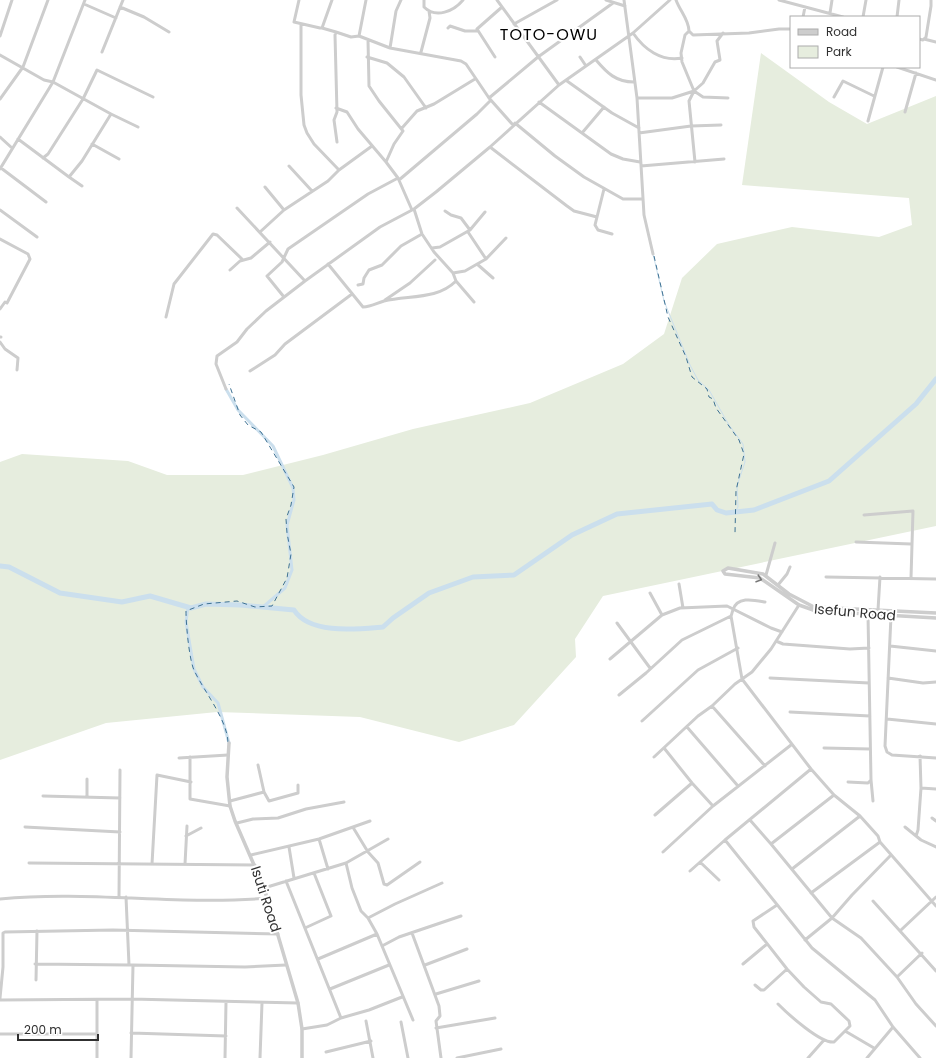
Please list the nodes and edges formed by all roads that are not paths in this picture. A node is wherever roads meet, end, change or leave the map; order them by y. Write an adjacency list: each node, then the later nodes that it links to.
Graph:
1 (12, 0): 54 (street)
2 (48, 0): 72 (street)
3 (122, 0): 28 (street)
4 (299, 0): 42 (street)
5 (332, 0): 43 (street)
6 (366, 0): 55 (street)
7 (401, 0): 61 (street)
8 (424, 0): 32 (street)
9 (463, 0): 33 (street)
10 (497, 0): 29 (street)
11 (557, 0): 41 (street)
12 (606, 0): 24 (street)
13 (624, 0): 26 (street)
14 (663, 0): 25 (street)
15 (670, 0): 25 (street)
16 (676, 0): 47 (street)
17 (779, 0): 22 (street)
18 (832, 0): 34 (street)
19 (866, 0): 37 (street)
20 (899, 0): 38 (street)
21 (931, 0): 27 (street)
22 (784, 1): 30 (street)
23 (84, 2): 39 (street); 79 (street)
24 (613, 3): 26 (street); 68 (street)
25 (665, 5): 50 (street)
26 (625, 6): 53 (street)
27 (932, 6): 31 (street); 57 (street)
28 (120, 7): 39 (street); 48 (street)
29 (502, 7): 41 (street); 46 (street)
30 (804, 7): 34 (street); 35 (street)
31 (936, 7)
32 (429, 11): 33 (street); 40 (street)
33 (436, 13): 40 (street)
34 (830, 13): 36 (street)
35 (803, 16)
36 (838, 16)
37 (863, 16)
38 (898, 16)
39 (116, 18): 62 (street)
40 (430, 18): 63 (street)
41 (514, 24): 68 (street)
42 (301, 25): 43 (street); 121 (street)
43 (322, 28): 49 (street)
44 (448, 28): 46 (street)
45 (790, 29): 51 (street)
46 (477, 31): 66 (street)
47 (689, 31): 52 (street); 69 (street)
48 (169, 32)
49 (336, 32): 55 (street); 93 (street)
50 (633, 33): 53 (street); 69 (street)
51 (724, 33): 52 (street); 59 (street)
52 (714, 34): 59 (street)
53 (628, 35): 70 (street); 80 (street)
54 (0, 36)
55 (359, 36): 58 (street)
56 (920, 39): 57 (street)
57 (924, 39): 60 (street)
58 (368, 40): 61 (street); 65 (street)
59 (717, 41): 82 (street)
60 (936, 42)
61 (390, 48): 63 (street)
62 (102, 52)
63 (421, 52): 76 (street)
64 (0, 55): 72 (street)
65 (368, 57): 94 (street); 102 (street)
66 (495, 57)
67 (580, 57): 71 (street)
68 (538, 58): 81 (street); 90 (street)
69 (682, 58): 82 (street)
70 (596, 60): 71 (street); 80 (street)
71 (586, 66): 78 (street)
72 (23, 67): 79 (street); 88 (street)
73 (883, 68): 83 (street)
74 (901, 68): 75 (street)
75 (916, 73): 77 (street); 95 (street)
76 (475, 79): 90 (street); 94 (street)
77 (936, 80)
78 (567, 81): 81 (street); 92 (street)
79 (53, 82): 89 (street); 107 (street)
80 (634, 82): 86 (street)
81 (559, 86): 91 (street)
82 (694, 91): 86 (street); 87 (street); 99 (street)
83 (874, 96): 85 (street); 97 (street)
84 (154, 97): 89 (street)
85 (834, 97)
86 (637, 98): 103 (street)
87 (728, 98)
88 (0, 99)
89 (83, 99): 96 (street); 113 (street)
90 (490, 99): 98 (street); 123 (street)
91 (539, 102): 98 (street); 104 (street)
92 (604, 107): 103 (street); 104 (street)
93 (336, 108): 108 (street); 110 (street)
94 (426, 108): 102 (street)
95 (905, 112)
96 (112, 114): 101 (street); 109 (street)
97 (868, 121)
98 (514, 124): 111 (street); 126 (street)
99 (691, 126): 100 (street); 105 (street); 117 (street)
100 (721, 126)
101 (138, 127)
102 (402, 128): 116 (street)
103 (639, 128): 105 (street)
104 (582, 133): 118 (street)
105 (639, 133): 118 (street)
106 (0, 137): 112 (street)
107 (18, 139): 112 (street); 113 (street)
108 (337, 142)
109 (92, 144): 114 (street); 122 (street)
110 (372, 146): 116 (street); 121 (street)
111 (490, 147): 133 (street); 136 (street)
112 (12, 148): 120 (street)
113 (43, 158): 122 (street)
114 (119, 159)
115 (724, 159): 117 (street)
116 (386, 162): 123 (street)
117 (695, 162): 118 (street)
118 (640, 164): 128 (street)
119 (289, 166): 127 (street)
120 (0, 168): 129 (street)
121 (339, 170): 127 (street)
122 (69, 177): 124 (street)
123 (398, 179): 133 (street); 148 (street)
124 (82, 186)
125 (265, 188): 132 (street)
126 (604, 189): 128 (street); 136 (street)
127 (312, 191): 132 (street)
128 (643, 199): 147 (street)
129 (46, 202)
130 (238, 208): 138 (street)
131 (0, 210): 141 (street)
132 (284, 210): 138 (street)
133 (413, 210): 139 (street); 152 (street)
134 (446, 211): 137 (street)
135 (485, 212): 137 (street)
136 (597, 217): 140 (street)
137 (469, 231): 146 (street); 149 (street)
138 (260, 232): 144 (street)
139 (422, 234): 146 (street); 159 (street)
140 (612, 234)
141 (37, 237)
142 (506, 238): 149 (street)
143 (1, 240): 145 (street); 164 (street)
144 (270, 242): 148 (street); 150 (street)
145 (0, 247)
146 (432, 248): 155 (street)
147 (653, 254)
148 (284, 258): 157 (street); 161 (street)
149 (486, 259): 153 (street)
150 (243, 260): 154 (street); 167 (street)
151 (435, 260): 163 (street)
152 (328, 264): 157 (street); 160 (street)
153 (477, 264): 155 (street); 156 (street)
154 (230, 270)
155 (453, 273): 158 (street)
156 (493, 278)
157 (305, 281): 161 (street)
158 (456, 281): 163 (street); 165 (street)
159 (358, 285)
160 (352, 294): 163 (street); 170 (street)
161 (284, 297): 171 (street)
162 (0, 299): 164 (street)
163 (385, 301)
164 (4, 302): 166 (street)
165 (474, 302)
166 (0, 309)
167 (166, 317)
168 (0, 342): 169 (street)
169 (17, 370)
170 (250, 371)
171 (226, 389)
172 (864, 515): 175 (street)
173 (856, 542): 175 (street)
174 (775, 543): 177 (street)
175 (911, 544): 180 (street)
176 (790, 567): 183 (street)
177 (766, 575): 183 (street, Isefun Road); 186 (street, Isefun Road, one-way to 186)
178 (826, 577): 179 (street)
179 (880, 577): 180 (street); 189 (street)
180 (911, 578): 181 (street)
181 (936, 578)
182 (679, 584): 187 (street)
183 (778, 585): 190 (street, Isefun Road)
184 (650, 593): 192 (street)
185 (765, 602): 188 (street)
186 (799, 605): 190 (street, Isefun Road); 198 (street)
187 (682, 608): 188 (street); 192 (street)
188 (733, 610): 194 (street); 198 (street)
189 (878, 610): 190 (street, Isefun Road); 191 (street, Isefun Road)
190 (841, 611): 193 (street, Isefun Road)
191 (936, 614)
192 (662, 615): 199 (street)
193 (868, 615): 195 (street, Isefun Road); 203 (street)
194 (732, 616): 202 (street); 206 (street)
195 (891, 616): 196 (street, Isefun Road); 201 (street)
196 (936, 618)
197 (617, 623): 199 (street)
198 (782, 632): 200 (street)
199 (630, 641): 205 (street); 206 (street)
200 (776, 641): 203 (street); 209 (street)
201 (890, 646): 204 (street); 208 (street)
202 (738, 648): 209 (street); 217 (street)
203 (869, 648): 211 (street)
204 (936, 651)
205 (610, 659)
206 (650, 668): 212 (street)
207 (770, 678): 211 (street)
208 (888, 678): 210 (street); 216 (street)
209 (742, 679): 213 (street); 221 (street)
210 (936, 682)
211 (869, 683): 215 (street)
212 (619, 694)
213 (712, 706): 219 (street); 232 (street)
214 (790, 712): 215 (street)
215 (870, 716): 224 (street)
216 (887, 719): 218 (street); 226 (street)
217 (642, 721)
218 (936, 724)
219 (687, 727): 222 (street); 241 (street)
220 (229, 743): 225 (street, Isuti Road)
221 (791, 745): 232 (street); 234 (street)
222 (664, 748): 228 (street); 239 (street)
223 (824, 748): 224 (street)
224 (870, 749): 236 (street)
225 (228, 754): 227 (street); 249 (street, Isuti Road)
226 (920, 756): 230 (street); 242 (street)
227 (190, 757): 229 (street); 237 (street)
228 (654, 757)
229 (179, 758)
230 (936, 758)
231 (258, 765): 244 (street)
232 (765, 766): 241 (street)
233 (120, 770): 248 (street)
234 (811, 770): 245 (street); 257 (street)
235 (87, 779): 247 (street)
236 (871, 780): 238 (street); 250 (street)
237 (191, 782): 252 (street); 285 (street)
238 (848, 782)
239 (692, 784): 253 (street); 254 (street)
240 (298, 785): 244 (street)
241 (738, 786): 253 (street)
242 (920, 788): 243 (street); 268 (street)
243 (936, 789)
244 (264, 792): 249 (street)
245 (834, 795): 255 (street); 273 (street)
246 (43, 796): 247 (street)
247 (87, 797): 248 (street)
248 (120, 798): 266 (street)
249 (230, 801): 252 (street, Isuti Road)
250 (873, 801)
251 (344, 802): 260 (street)
252 (230, 806): 260 (street, Isuti Road)
253 (713, 806): 277 (street)
254 (655, 815)
255 (860, 816): 272 (street); 289 (street)
256 (932, 818): 259 (street)
257 (750, 820): 271 (street); 273 (street)
258 (370, 821): 265 (street)
259 (936, 821)
260 (237, 823): 278 (street, Isuti Road)
261 (187, 826): 267 (street)
262 (26, 827): 266 (street)
263 (905, 827): 268 (street)
264 (201, 828): 267 (street)
265 (354, 828): 269 (street); 276 (street)
266 (120, 832): 283 (street)
267 (186, 836): 286 (street)
268 (916, 836): 275 (street)
269 (319, 839): 274 (street); 288 (street)
270 (388, 839): 276 (street)
271 (725, 840): 281 (street); 305 (street)
272 (880, 842): 279 (street); 297 (street)
273 (770, 844): 289 (street)
274 (289, 847): 278 (street); 292 (street)
275 (936, 847)
276 (368, 852): 280 (street); 284 (street)
277 (663, 852)
278 (251, 855): 287 (street, Isuti Road)
279 (891, 855): 304 (street); 309 (street)
280 (420, 862)
281 (700, 862): 290 (street); 294 (street)
282 (29, 863): 283 (street)
283 (119, 863): 285 (street); 298 (street)
284 (346, 863): 288 (street); 308 (street)
285 (152, 864): 286 (street)
286 (185, 864): 287 (street)
287 (256, 865): 296 (street, Isuti Road)
288 (328, 869): 291 (street)
289 (792, 869): 297 (street)
290 (690, 871)
291 (314, 872): 292 (street); 310 (street)
292 (294, 878): 293 (street)
293 (286, 880): 296 (street); 310 (street)
294 (719, 880)
295 (442, 883): 308 (street)
296 (264, 888): 300 (street, Isuti Road)
297 (811, 893): 309 (street)
298 (119, 897): 299 (street); 302 (street)
299 (126, 897): 300 (street); 311 (street)
300 (268, 898): 315 (street, Isuti Road)
301 (936, 898): 304 (street)
302 (0, 899)
303 (873, 901): 312 (street)
304 (932, 901): 306 (street); 312 (street)
305 (777, 905): 317 (street); 318 (street)
306 (936, 906)
307 (461, 916): 314 (street)
308 (368, 918): 316 (street)
309 (832, 918): 317 (street); 332 (street)
310 (304, 928): 322 (street)
311 (128, 930): 313 (street); 315 (street); 325 (street)
312 (901, 930): 321 (street)
313 (37, 931): 323 (street); 339 (street)
314 (412, 933): 319 (street); 329 (street)
315 (278, 934): 327 (street, Isuti Road)
316 (377, 934): 319 (street); 322 (street)
317 (805, 940): 352 (street)
318 (767, 944): 324 (street); 330 (street)
319 (382, 946): 328 (street)
320 (467, 949): 329 (street)
321 (922, 953): 331 (street); 332 (street)
322 (318, 959): 336 (street)
323 (36, 964): 325 (street); 333 (street)
324 (744, 964)
325 (129, 965): 326 (street)
326 (133, 965): 327 (street); 340 (street)
327 (286, 965): 344 (street, Isuti Road)
328 (389, 965): 336 (street); 338 (street)
329 (425, 965): 337 (street)
330 (787, 969): 335 (street); 355 (street)
331 (936, 970)
332 (897, 977): 351 (street)
333 (36, 980)
334 (479, 981): 337 (street)
335 (755, 985)
336 (330, 989): 346 (street)
337 (436, 994): 353 (street)
338 (402, 997): 346 (street); 348 (street)
339 (0, 999): 341 (street)
340 (131, 999): 341 (street); 342 (street); 356 (street)
341 (97, 1000): 358 (street)
342 (226, 1002): 343 (street); 359 (street)
343 (262, 1003): 344 (street); 368 (street)
344 (298, 1003): 354 (street, Isuti Road)
345 (778, 1004): 360 (street)
346 (341, 1018): 354 (street)
347 (495, 1018): 353 (street)
348 (413, 1020)
349 (366, 1021): 361 (street)
350 (401, 1022): 371 (street)
351 (936, 1026)
352 (894, 1027): 362 (street); 376 (street)
353 (436, 1028): 372 (street)
354 (302, 1029): 369 (street, Isuti Road)
355 (845, 1031): 360 (street); 362 (street)
356 (131, 1033): 359 (street); 366 (street)
357 (0, 1034): 358 (street)
358 (97, 1034): 365 (street)
359 (226, 1036): 367 (street)
360 (824, 1040): 374 (street)
361 (371, 1041): 364 (street); 370 (street)
362 (874, 1048): 375 (street)
363 (500, 1049): 373 (street)
364 (326, 1052)
365 (97, 1058)
366 (131, 1058)
367 (225, 1058)
368 (260, 1058)
369 (302, 1058)
370 (374, 1058)
371 (408, 1058)
372 (441, 1058)
373 (457, 1058)
374 (808, 1058)
375 (867, 1058)
376 (920, 1058)

